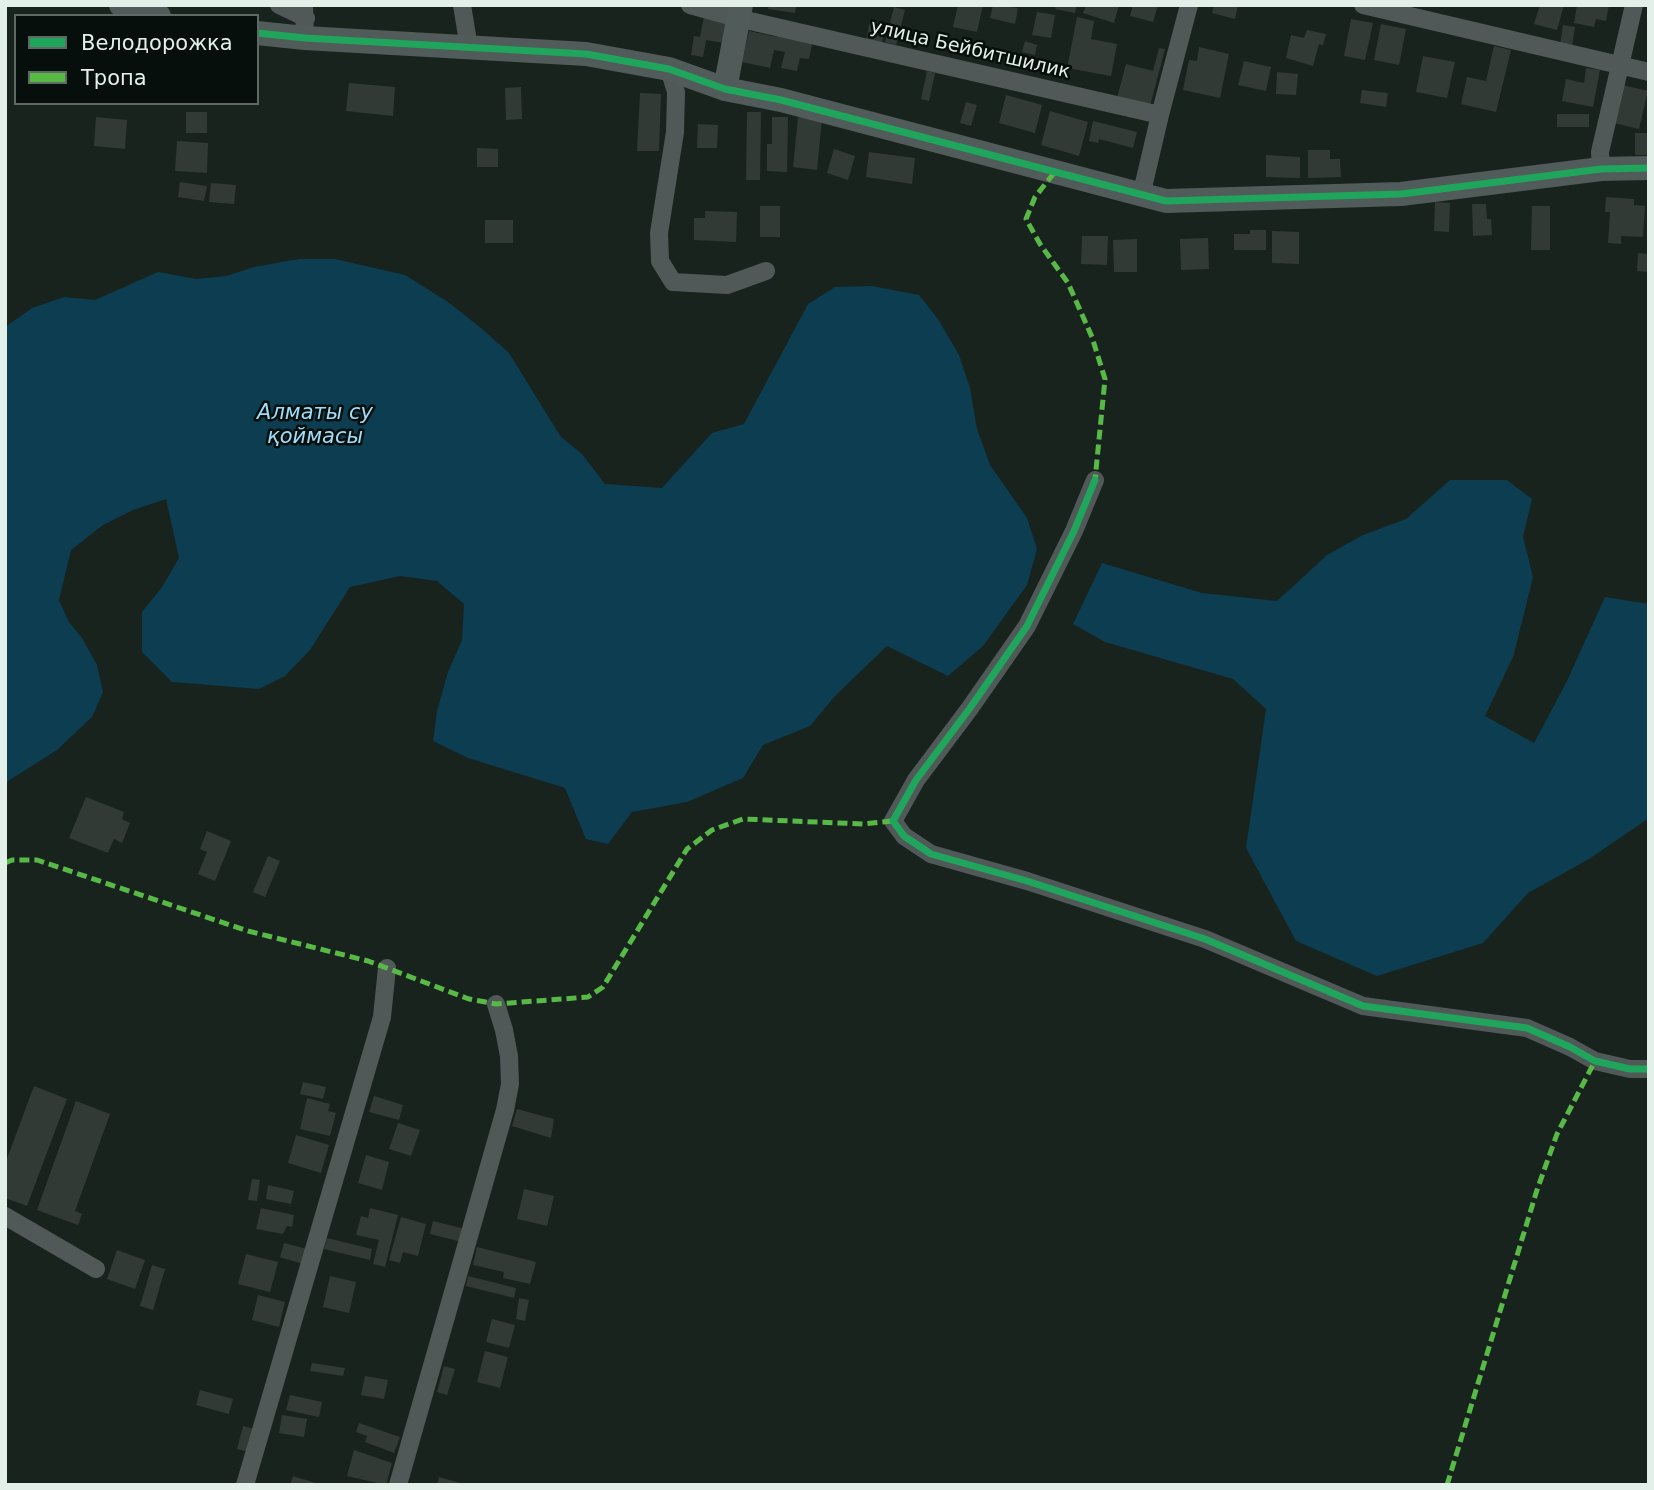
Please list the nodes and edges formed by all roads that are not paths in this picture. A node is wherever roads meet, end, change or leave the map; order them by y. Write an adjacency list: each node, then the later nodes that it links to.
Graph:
1 (121, 5): 9 (street)
2 (279, 5): 10 (street)
3 (462, 5): 12 (street)
4 (690, 5): 8 (street, улица Бейбитшилик)
5 (1189, 5): 17 (street)
6 (1363, 5): 13 (street)
7 (1634, 5): 13 (street)
8 (739, 12): 16 (street); 17 (street, улица Бейбитшилик)
9 (152, 14)
10 (305, 20): 11 (street); 12 (street)
11 (259, 32)
12 (469, 48): 14 (street)
13 (1620, 66): 15 (street); 19 (street)
14 (669, 69): 16 (street); 21 (street)
15 (1649, 72)
16 (725, 89): 20 (street)
17 (1160, 114): 20 (street)
18 (1649, 168): 19 (street)
19 (1601, 169): 20 (street)
20 (1141, 196)
21 (766, 271)
22 (1095, 480): 25 (street)
23 (387, 968): 28 (street)
24 (496, 1004): 29 (street)
25 (1649, 1069)
26 (5, 1216): 27 (street)
27 (96, 1269)
28 (245, 1485)
29 (398, 1485)

